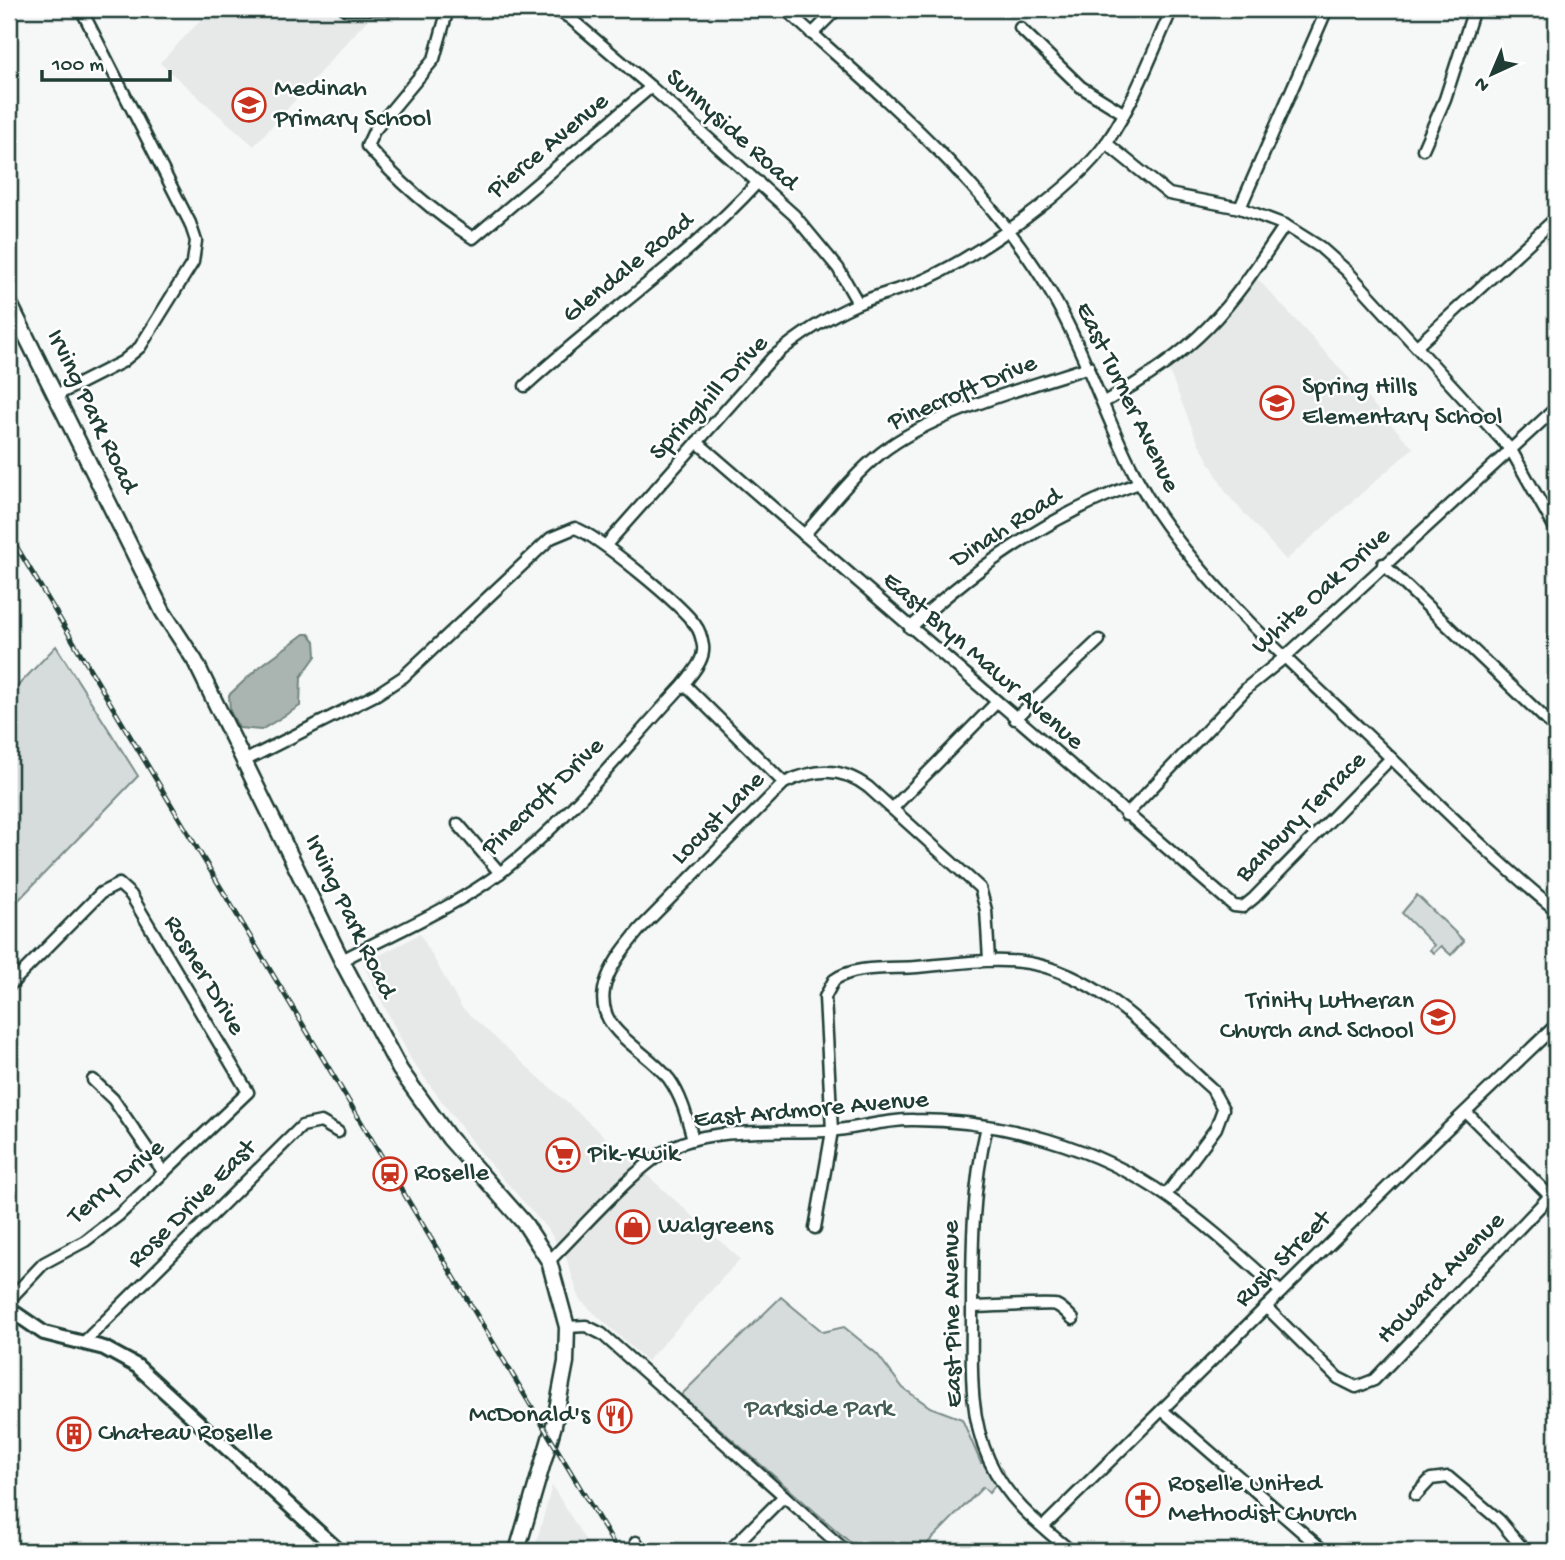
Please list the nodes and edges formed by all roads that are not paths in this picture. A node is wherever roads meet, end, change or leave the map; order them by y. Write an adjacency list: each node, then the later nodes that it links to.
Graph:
1 (80, 9): 28 (street)
2 (345, 9): 3 (street)
3 (383, 9): 4 (street)
4 (399, 9)
5 (447, 9): 14 (street, Pierce Avenue)
6 (555, 9): 14 (street, Sunnyside Road)
7 (785, 9): 13 (street, East Turner Avenue)
8 (837, 9): 13 (street)
9 (1172, 9): 15 (street, Springhill Drive)
10 (1327, 9): 19 (street)
11 (1474, 9): 17 (street)
12 (1020, 29): 15 (street)
13 (812, 34): 22 (street, East Turner Avenue)
14 (652, 87): 18 (street, Sunnyside Road)
15 (1123, 113): 16 (street, Springhill Drive)
16 (1106, 143): 19 (street); 22 (street, Springhill Drive)
17 (1423, 149)
18 (758, 182): 24 (street, Sunnyside Road); 27 (street, Glendale Road)
19 (1240, 208): 21 (street)
20 (1556, 218): 25 (street)
21 (1285, 225): 25 (street); 29 (street)
22 (1007, 229): 24 (street, Springhill Drive); 26 (street, East Turner Avenue)
23 (9, 302): 28 (main road, Irving Park Road)
24 (859, 303): 31 (street, Springhill Drive)
25 (1417, 346): 32 (street)
26 (1089, 367): 29 (street, East Turner Avenue); 35 (street, Pinecroft Drive)
27 (524, 386)
28 (57, 395): 46 (main road, Irving Park Road)
29 (1104, 402): 33 (street, East Turner Avenue)
30 (1556, 408): 32 (street, White Oak Drive)
31 (697, 442): 35 (street, East Bryn Mawr Avenue); 36 (street, Springhill Drive)
32 (1511, 450): 34 (street); 37 (street, White Oak Drive)
33 (1139, 483): 38 (street, Dinah Road); 40 (street, East Turner Avenue)
34 (1556, 530)
35 (804, 535): 38 (street, East Bryn Mawr Avenue)
36 (606, 545): 41 (street, Pinecroft Drive); 46 (street)
37 (1383, 564): 40 (street, White Oak Drive); 44 (street)
38 (909, 628): 42 (street, East Bryn Mawr Avenue)
39 (1099, 640): 43 (street)
40 (1285, 657): 45 (street, East Turner Avenue); 49 (street, White Oak Drive)
41 (684, 684): 47 (street); 51 (street, Pinecroft Drive)
42 (996, 703): 43 (street, East Bryn Mawr Avenue); 48 (street)
43 (1015, 719): 49 (street, East Bryn Mawr Avenue)
44 (1556, 729)
45 (1391, 758): 52 (street, Banbury Terrace); 53 (street, East Turner Avenue)
46 (244, 761): 54 (main road, Irving Park Road)
47 (784, 783): 48 (street, Locust Lane); 64 (street, Locust Lane)
48 (893, 808): 55 (street, Locust Lane)
49 (1126, 815): 52 (street, East Bryn Mawr Avenue)
50 (458, 824): 51 (street)
51 (500, 873): 54 (street, Pinecroft Drive)
52 (1242, 907)
53 (1556, 910)
54 (342, 960): 69 (main road, Irving Park Road)
55 (989, 960): 62 (street); 66 (street)
56 (9, 986): 59 (street, Rosner Drive)
57 (1556, 1025): 60 (street, Rush Street)
58 (93, 1080): 65 (street)
59 (248, 1092): 65 (street, Terry Drive)
60 (1466, 1112): 67 (street); 70 (street, Rush Street)
61 (987, 1126): 62 (street, East Ardmore Avenue); 66 (street, East Ardmore Avenue); 72 (street, East Pine Avenue)
62 (832, 1131): 64 (street, East Ardmore Avenue); 68 (street)
63 (338, 1132): 77 (street, Rose Drive East)
64 (693, 1139): 69 (street, East Ardmore Avenue)
65 (164, 1173): 71 (street, Terry Drive)
66 (1166, 1195): 70 (street, East Ardmore Avenue)
67 (1553, 1199): 73 (street, Howard Avenue)
68 (815, 1228)
69 (550, 1261): 76 (main road, Irving Park Road)
70 (1281, 1292): 73 (street, Rush Street)
71 (9, 1300)
72 (972, 1307): 75 (street); 81 (street, East Pine Avenue)
73 (1266, 1307): 78 (street, Rush Street)
74 (9, 1309): 77 (street)
75 (1073, 1319)
76 (567, 1327): 80 (street); 83 (main road, Irving Park Road)
77 (85, 1342): 82 (street)
78 (1162, 1410): 81 (street, Rush Street); 87 (street)
79 (1416, 1495): 88 (street)
80 (784, 1496): 84 (street); 85 (street)
81 (1042, 1527): 86 (street, East Pine Avenue)
82 (339, 1551)
83 (517, 1551)
84 (729, 1551)
85 (846, 1551)
86 (1070, 1551)
87 (1324, 1551)
88 (1525, 1551)

